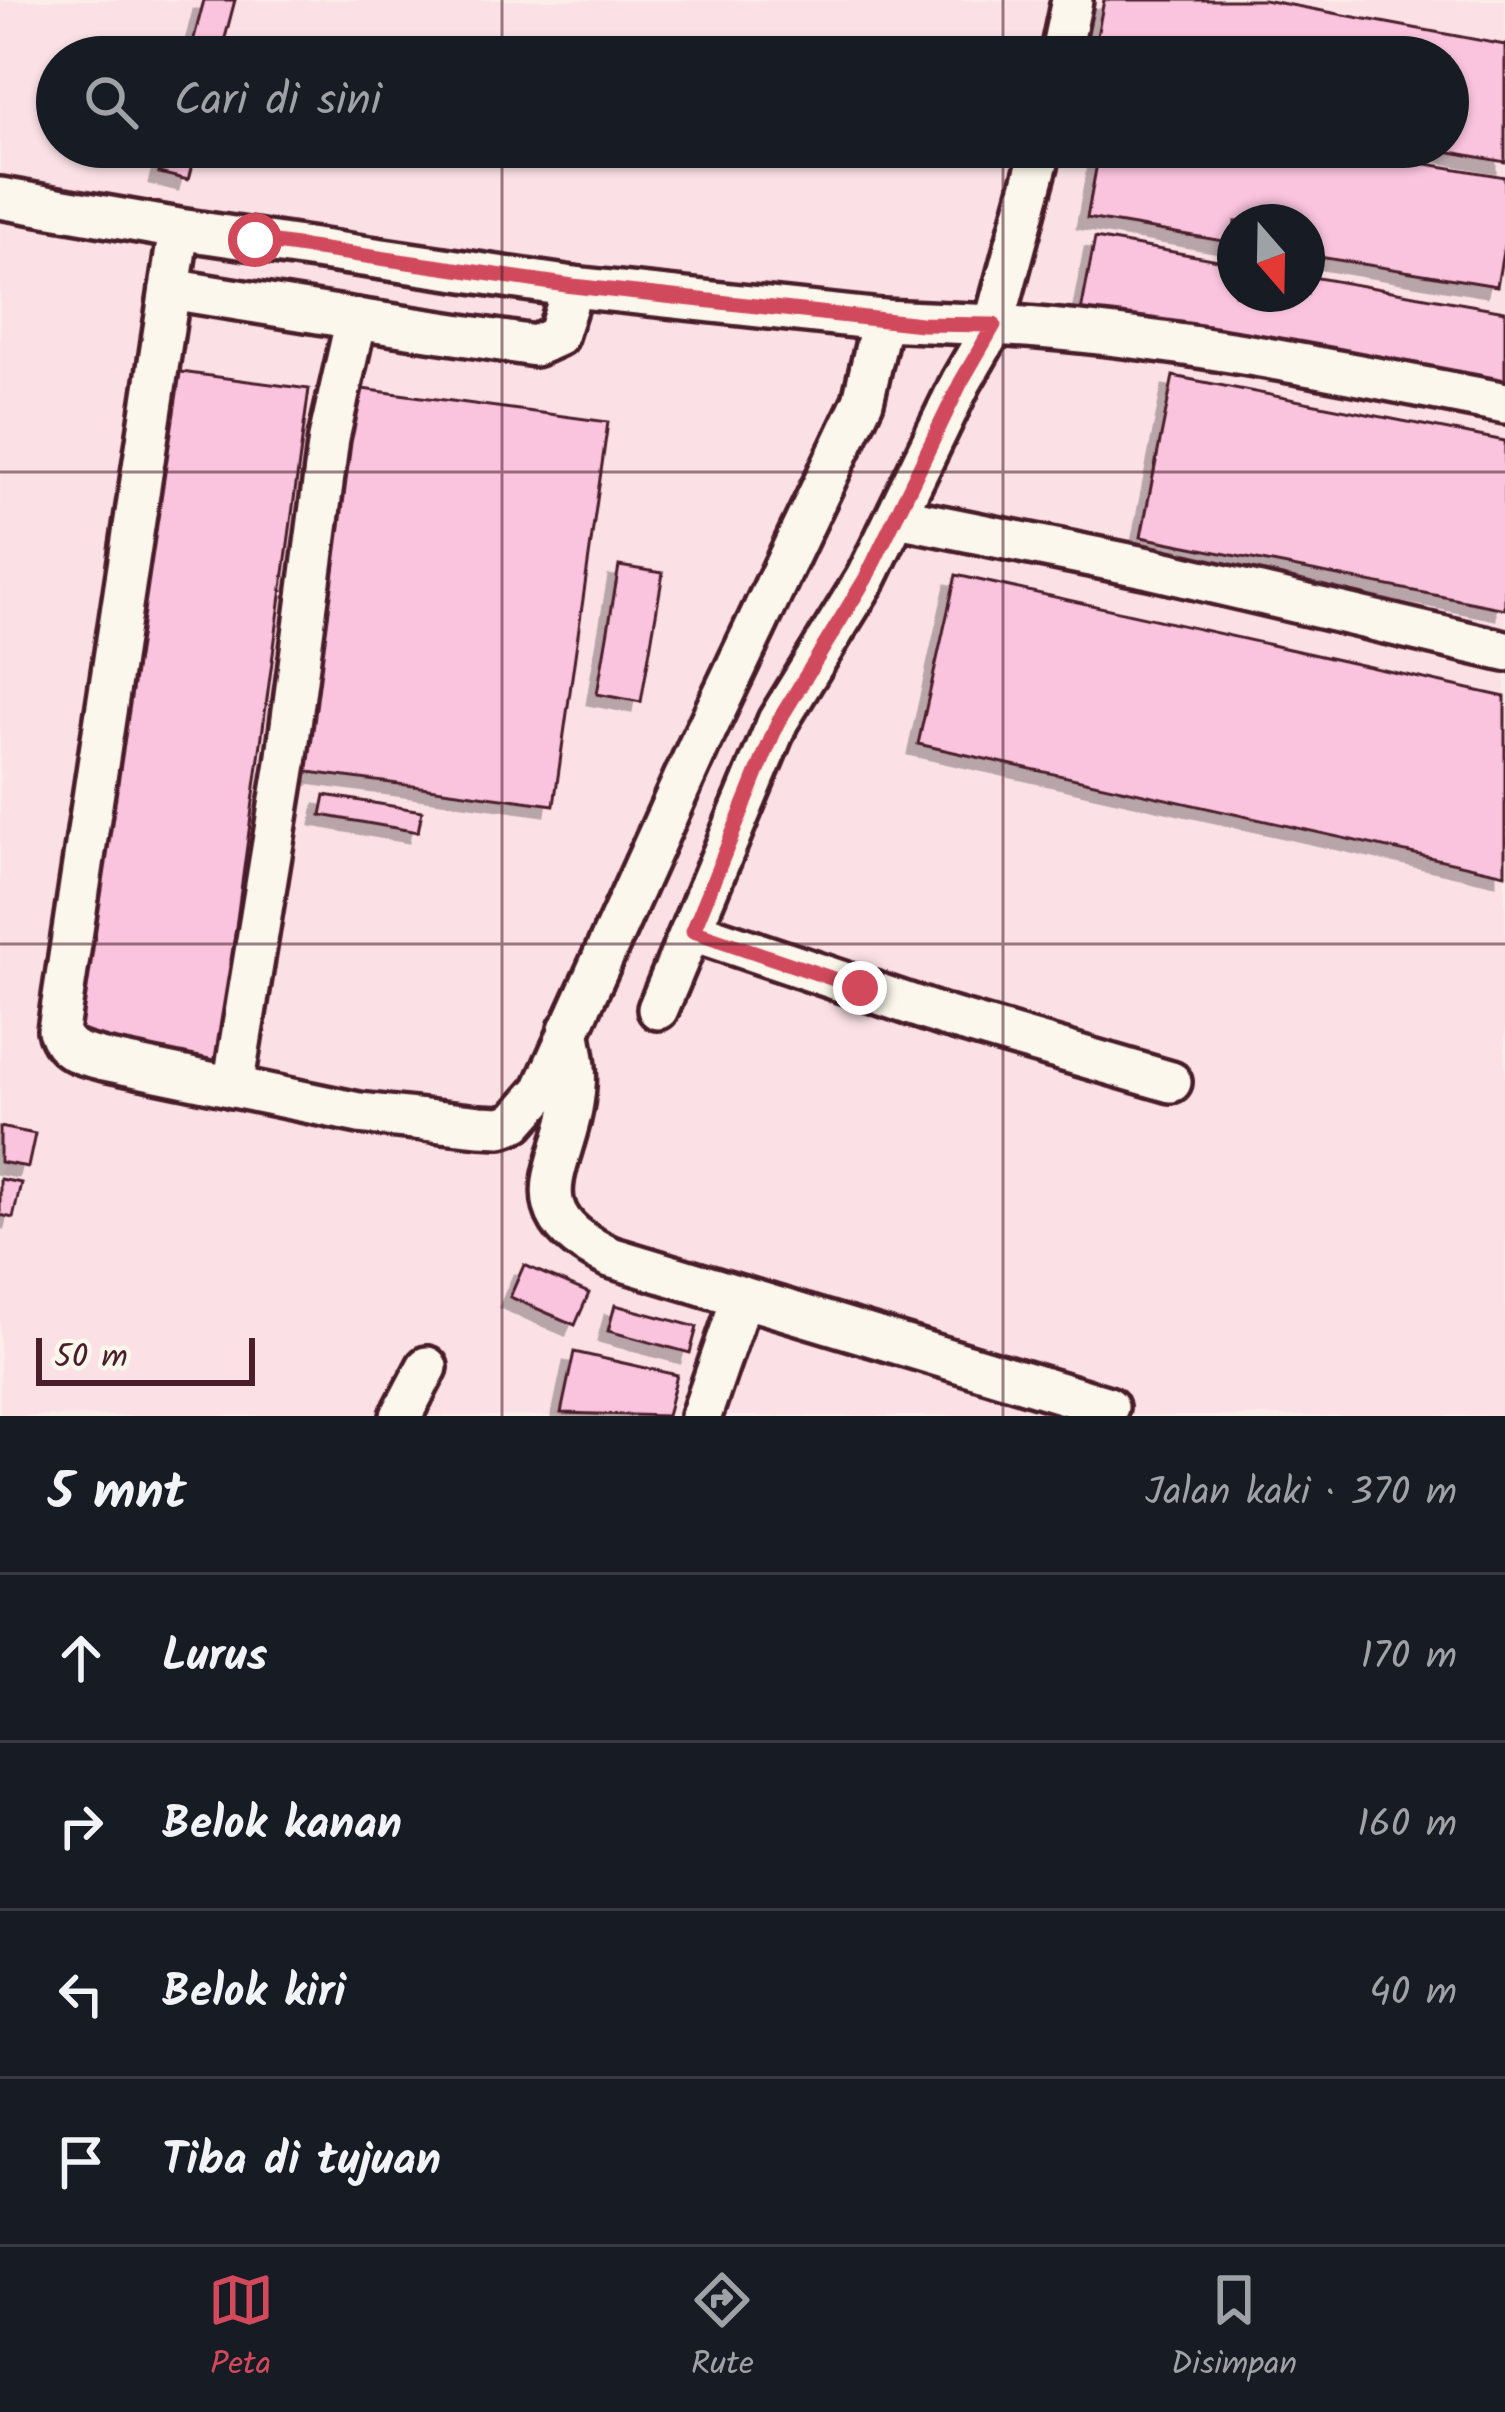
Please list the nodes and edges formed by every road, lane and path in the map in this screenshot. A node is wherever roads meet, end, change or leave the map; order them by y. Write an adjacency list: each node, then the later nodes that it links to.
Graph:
1 (1072, 0): 2 (lane)
2 (1064, 36)
3 (1036, 168): 10 (lane)
4 (0, 199): 5 (lane)
5 (178, 229): 6 (lane); 7 (lane)
6 (573, 286): 8 (lane); 9 (lane)
7 (170, 290): 8 (lane); 18 (lane)
8 (356, 319): 18 (lane)
9 (882, 320): 10 (lane); 16 (lane)
10 (994, 325): 11 (lane); 12 (lane)
11 (1505, 403)
12 (897, 517): 13 (lane); 14 (lane)
13 (1505, 652)
14 (693, 931): 15 (lane); 17 (lane)
15 (658, 1010)
16 (569, 1029): 18 (lane); 19 (lane)
17 (1171, 1082)
18 (233, 1087)
19 (742, 1297): 21 (lane); 23 (lane)
20 (427, 1367): 22 (lane)
21 (1108, 1407)
22 (401, 1416)
23 (701, 1416)

